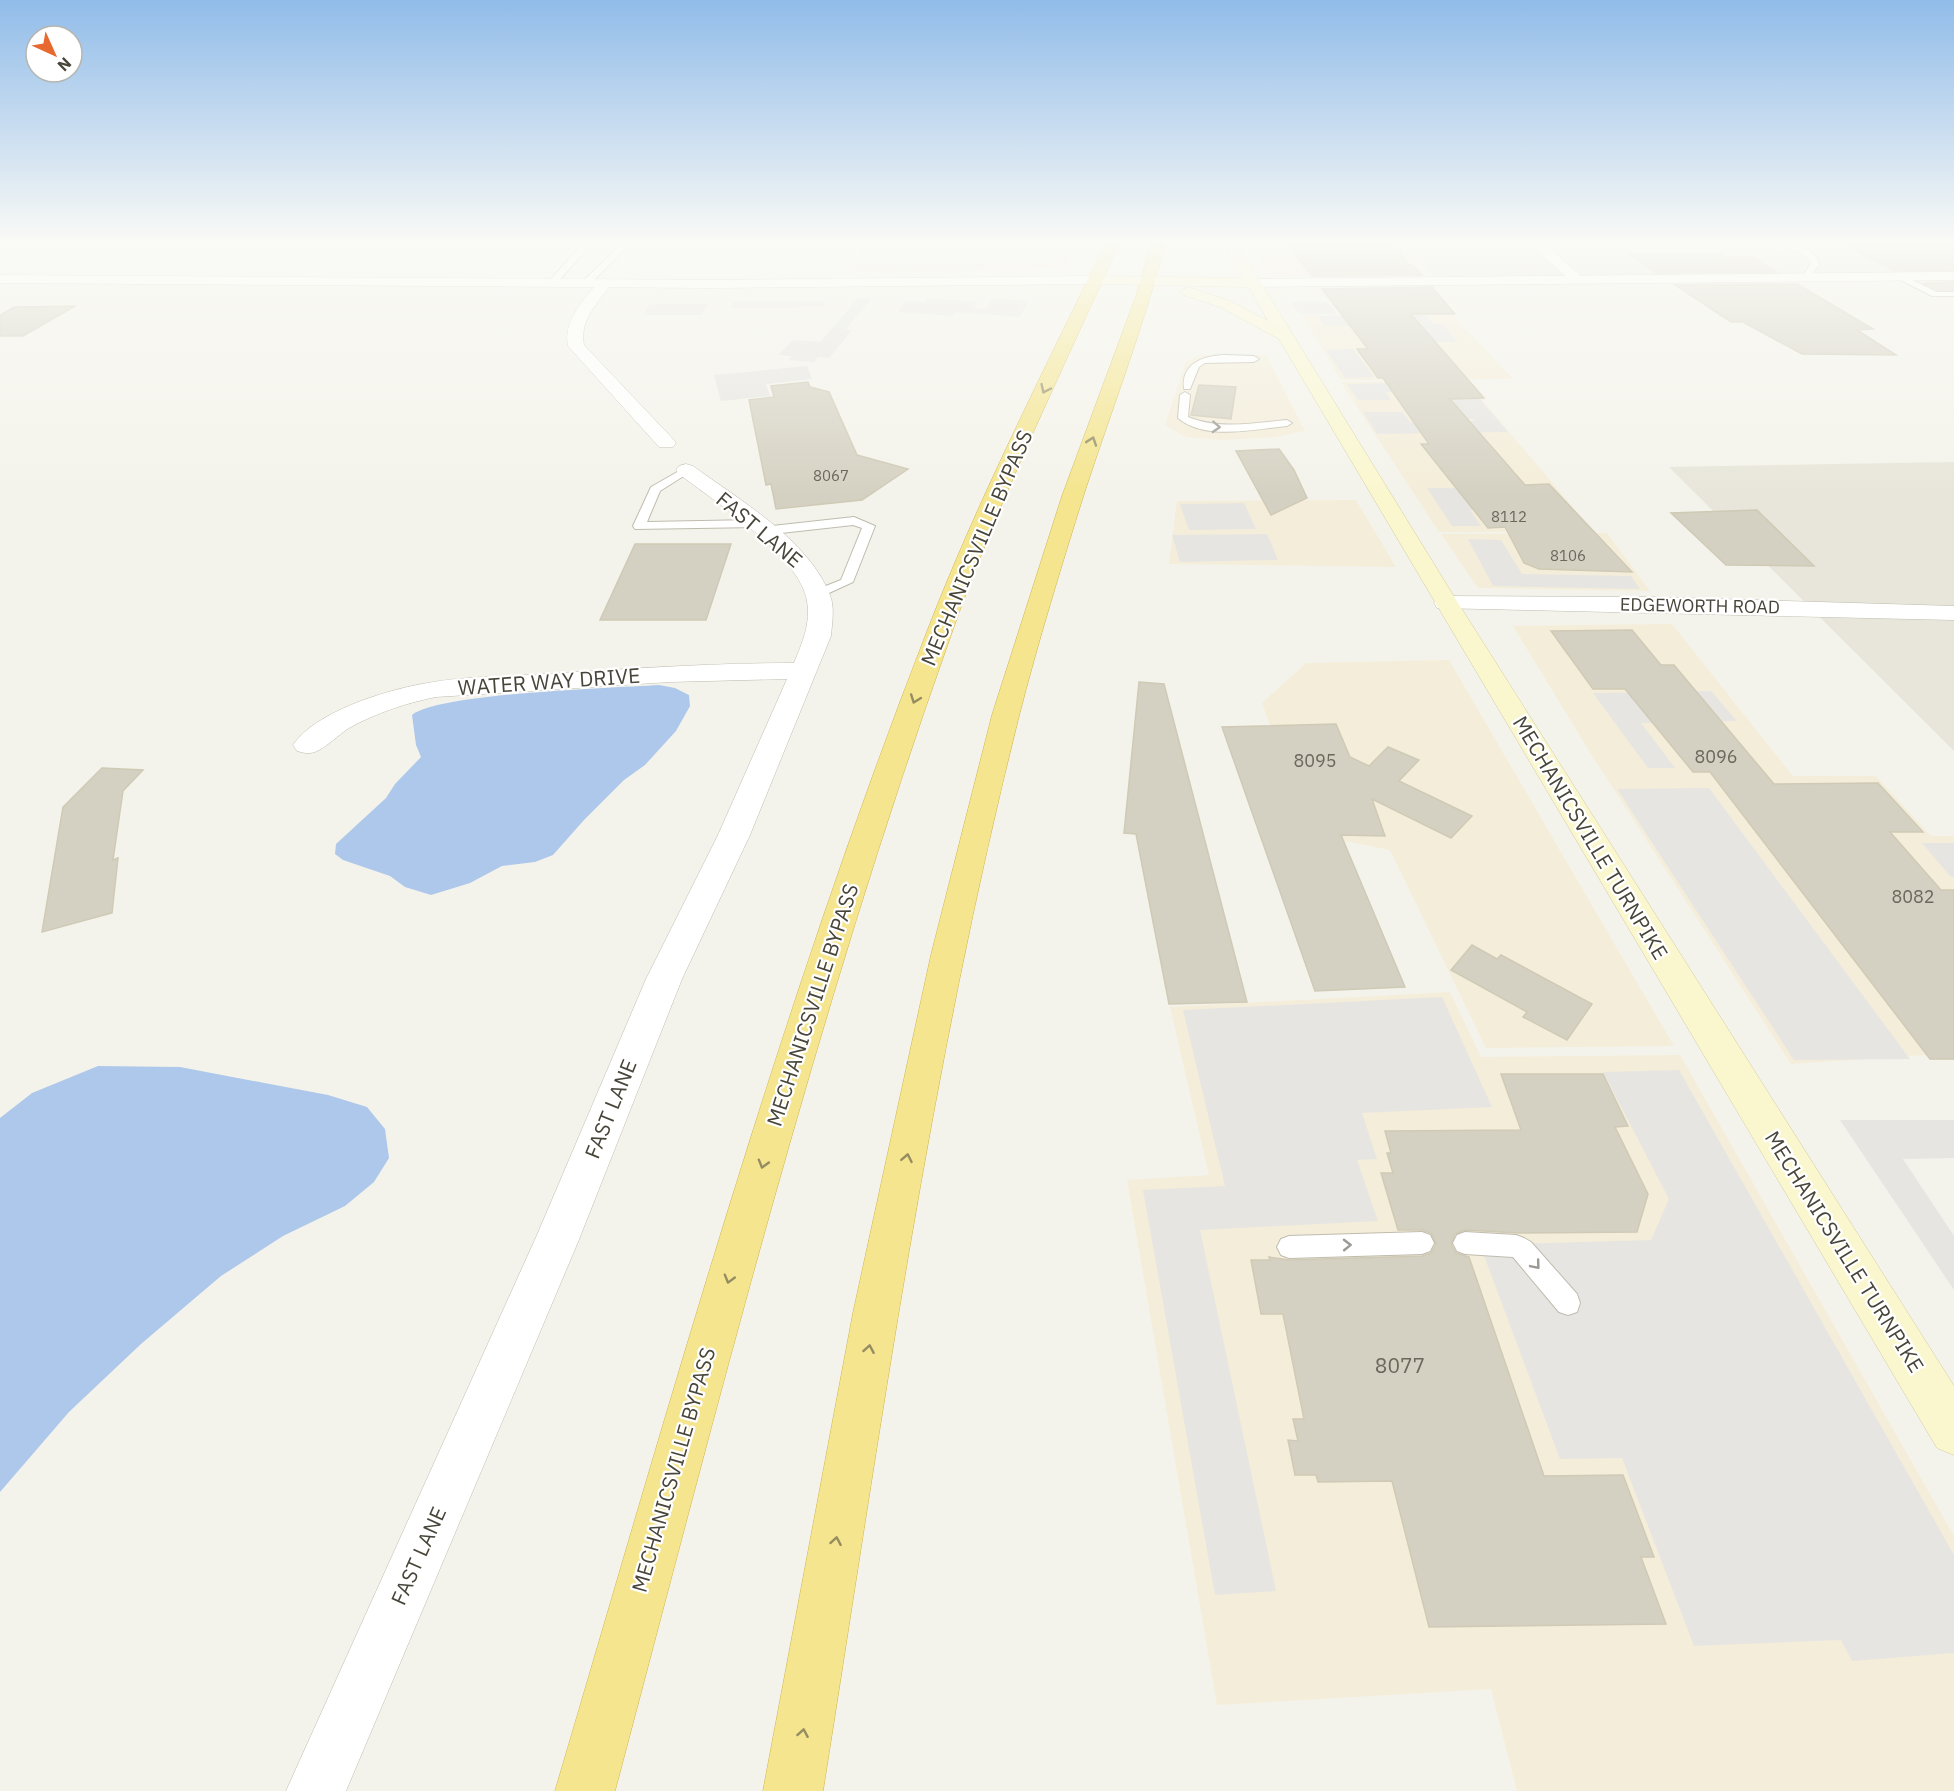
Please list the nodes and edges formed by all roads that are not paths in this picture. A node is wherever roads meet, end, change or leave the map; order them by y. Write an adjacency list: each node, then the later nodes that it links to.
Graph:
1 (574, 328): 9 (street, FAST LANE)
2 (1073, 328): 21 (highway, MECHANICSVILLE BYPASS, one-way to 21)
3 (1132, 328): 25 (highway, one-way to 3)
4 (1268, 328): 6 (main road)
5 (1279, 328): 6 (main road, MECHANICSVILLE TURNPIKE)
6 (1284, 336): 12 (main road, MECHANICSVILLE TURNPIKE)
7 (1254, 359): 8 (lane, one-way to 8)
8 (1287, 423)
9 (676, 456): 10 (street, FAST LANE); 10 (lane)
10 (759, 528): 11 (street, FAST LANE); 11 (lane)
11 (818, 594): 14 (street, FAST LANE)
12 (1446, 603): 13 (street, EDGEWORTH ROAD); 20 (main road, MECHANICSVILLE TURNPIKE)
13 (1954, 614)
14 (804, 671): 15 (street, WATER WAY DRIVE); 22 (street, FAST LANE)
15 (307, 745)
16 (1422, 1243): 18 (lane, one-way to 16)
17 (1465, 1243): 19 (lane, one-way to 19)
18 (1289, 1247)
19 (1568, 1303)
20 (1954, 1431)
21 (654, 1541): 23 (highway); 24 (highway, MECHANICSVILLE BYPASS)
22 (316, 1791)
23 (569, 1791)
24 (585, 1791)
25 (793, 1791)

